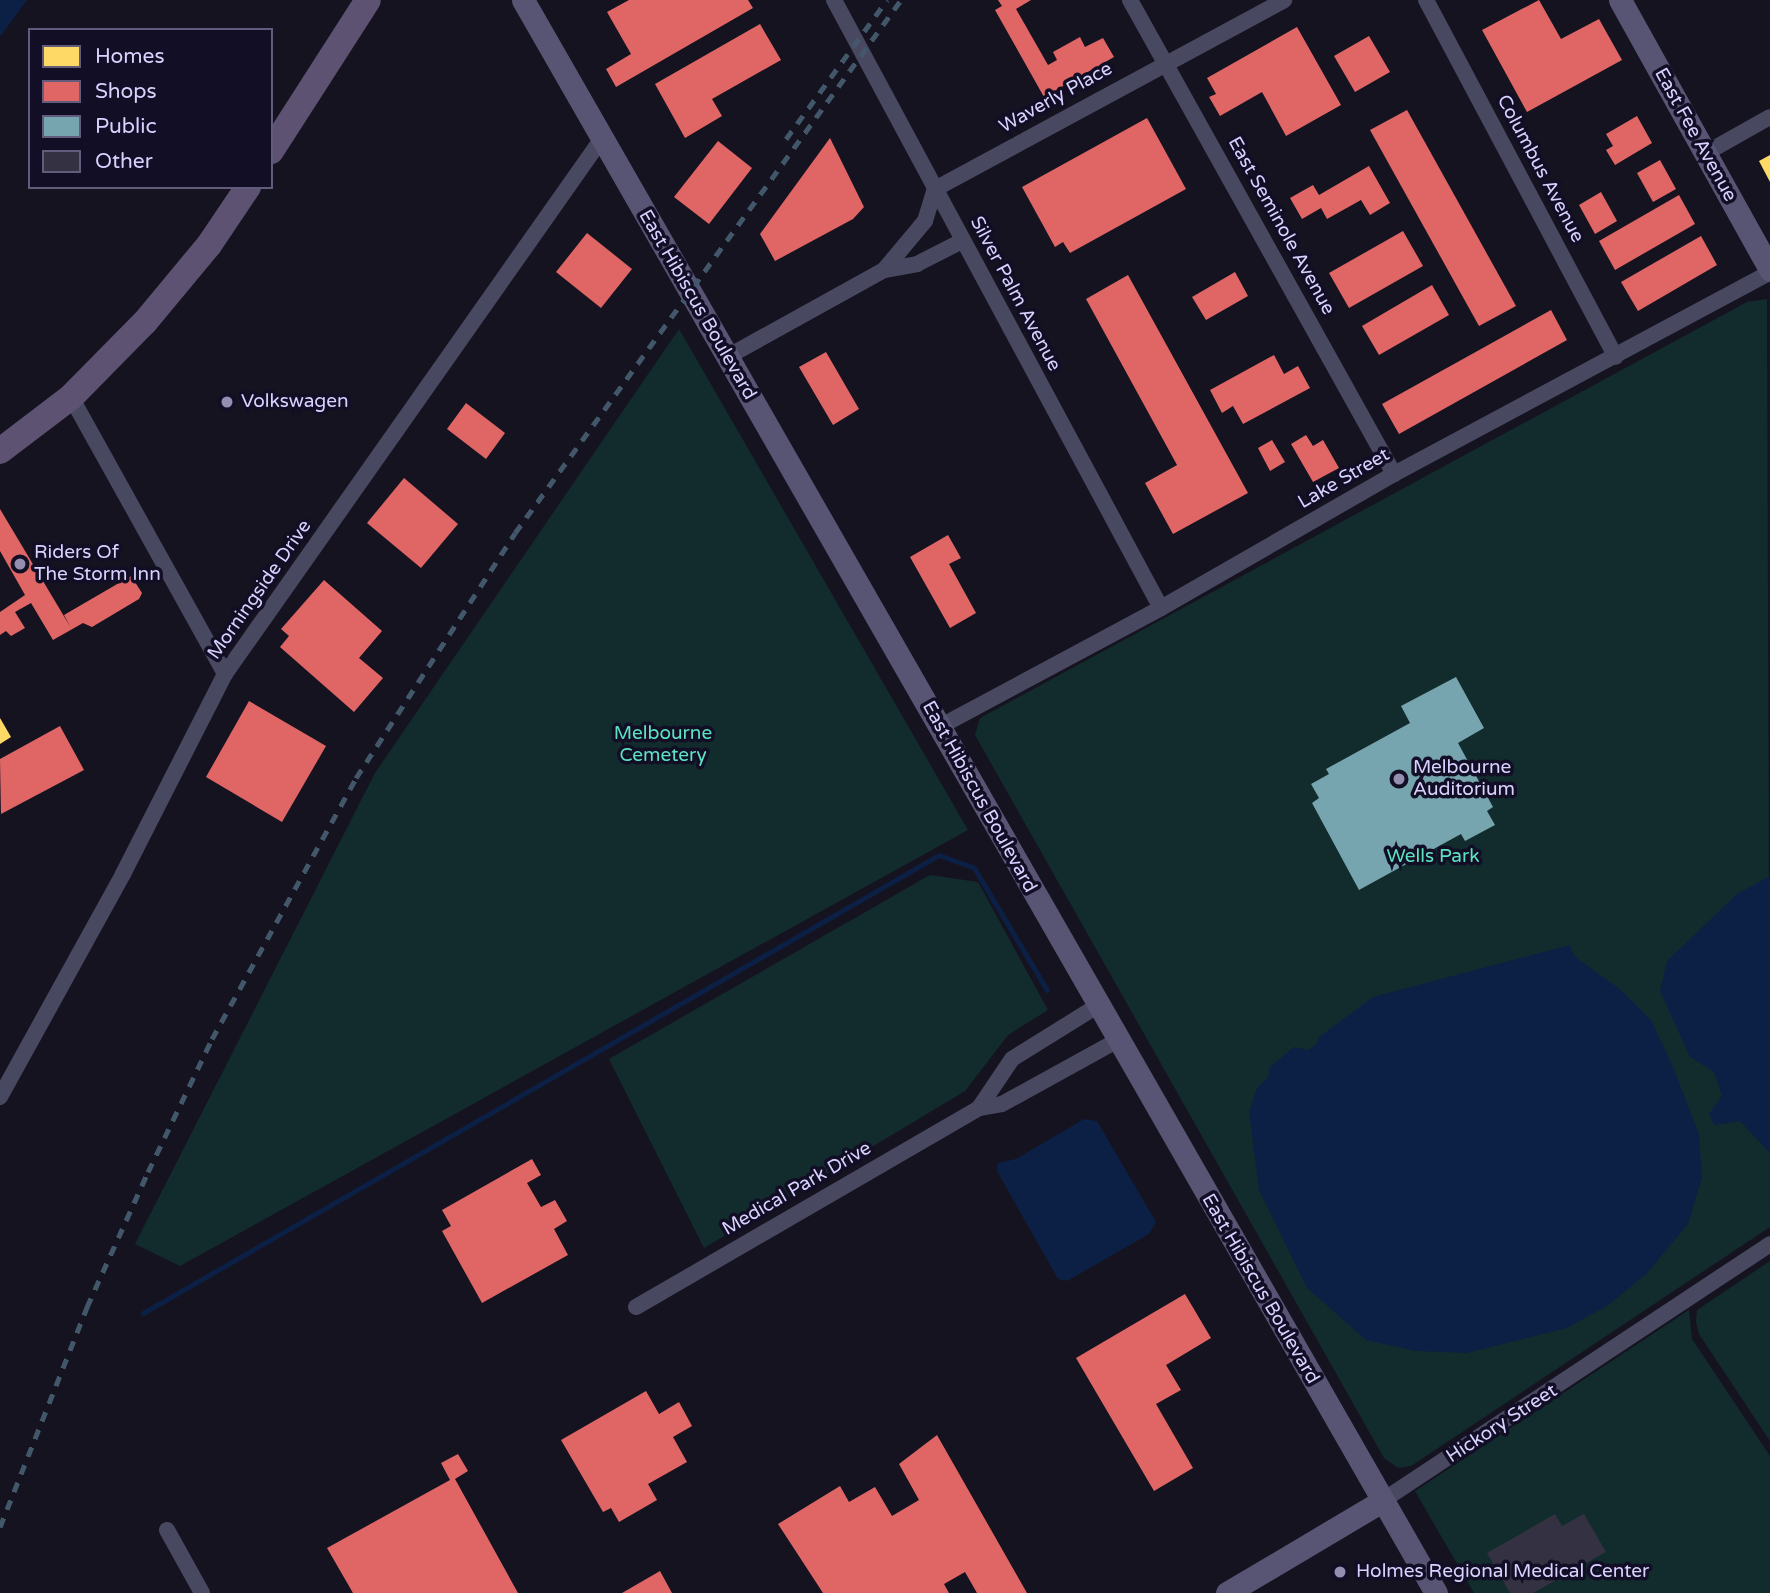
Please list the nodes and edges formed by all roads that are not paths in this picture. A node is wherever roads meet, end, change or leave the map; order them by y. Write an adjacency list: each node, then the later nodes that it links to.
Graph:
1 (368, 0): 11 (main road)
2 (523, 0): 10 (street, East Hibiscus Boulevard)
3 (834, 0): 14 (street, Silver Palm Avenue)
4 (1130, 0): 8 (street, East Seminole Avenue)
5 (1284, 0): 8 (street, Waverly Place)
6 (1426, 0): 19 (street, Columbus Avenue)
7 (1620, 0): 12 (street, East Fee Avenue)
8 (1166, 62): 14 (street, Waverly Place); 22 (street, East Seminole Avenue)
9 (1770, 117): 12 (street)
10 (603, 137): 18 (street, East Hibiscus Boulevard); 24 (street, Morningside Drive)
11 (273, 148)
12 (1706, 153): 17 (street, East Fee Avenue)
13 (247, 189): 20 (main road)
14 (935, 189): 15 (street, Silver Palm Avenue); 16 (street)
15 (962, 241): 16 (street); 23 (street, Silver Palm Avenue)
16 (884, 270): 18 (street)
17 (1770, 271): 19 (street, Lake Street)
18 (727, 357): 25 (street, East Hibiscus Boulevard)
19 (1616, 357): 22 (street, Lake Street)
20 (71, 397): 21 (main road); 24 (street)
21 (0, 451)
22 (1394, 474): 23 (street, Lake Street)
23 (1161, 608): 25 (street, Lake Street)
24 (225, 674): 28 (street, Morningside Drive)
25 (941, 726): 26 (street, East Hibiscus Boulevard)
26 (1097, 1006): 27 (street, East Hibiscus Boulevard); 29 (street, Medical Park Drive)
27 (1116, 1041): 29 (street, Medical Park Drive); 32 (street, East Hibiscus Boulevard)
28 (0, 1097)
29 (979, 1108): 31 (street, Medical Park Drive)
30 (1770, 1244): 32 (street, Hickory Street)
31 (636, 1307)
32 (1382, 1501): 35 (street, Hickory Street); 36 (street, East Hibiscus Boulevard)
33 (167, 1530): 34 (street)
34 (202, 1593)
35 (1227, 1593)
36 (1436, 1593)

